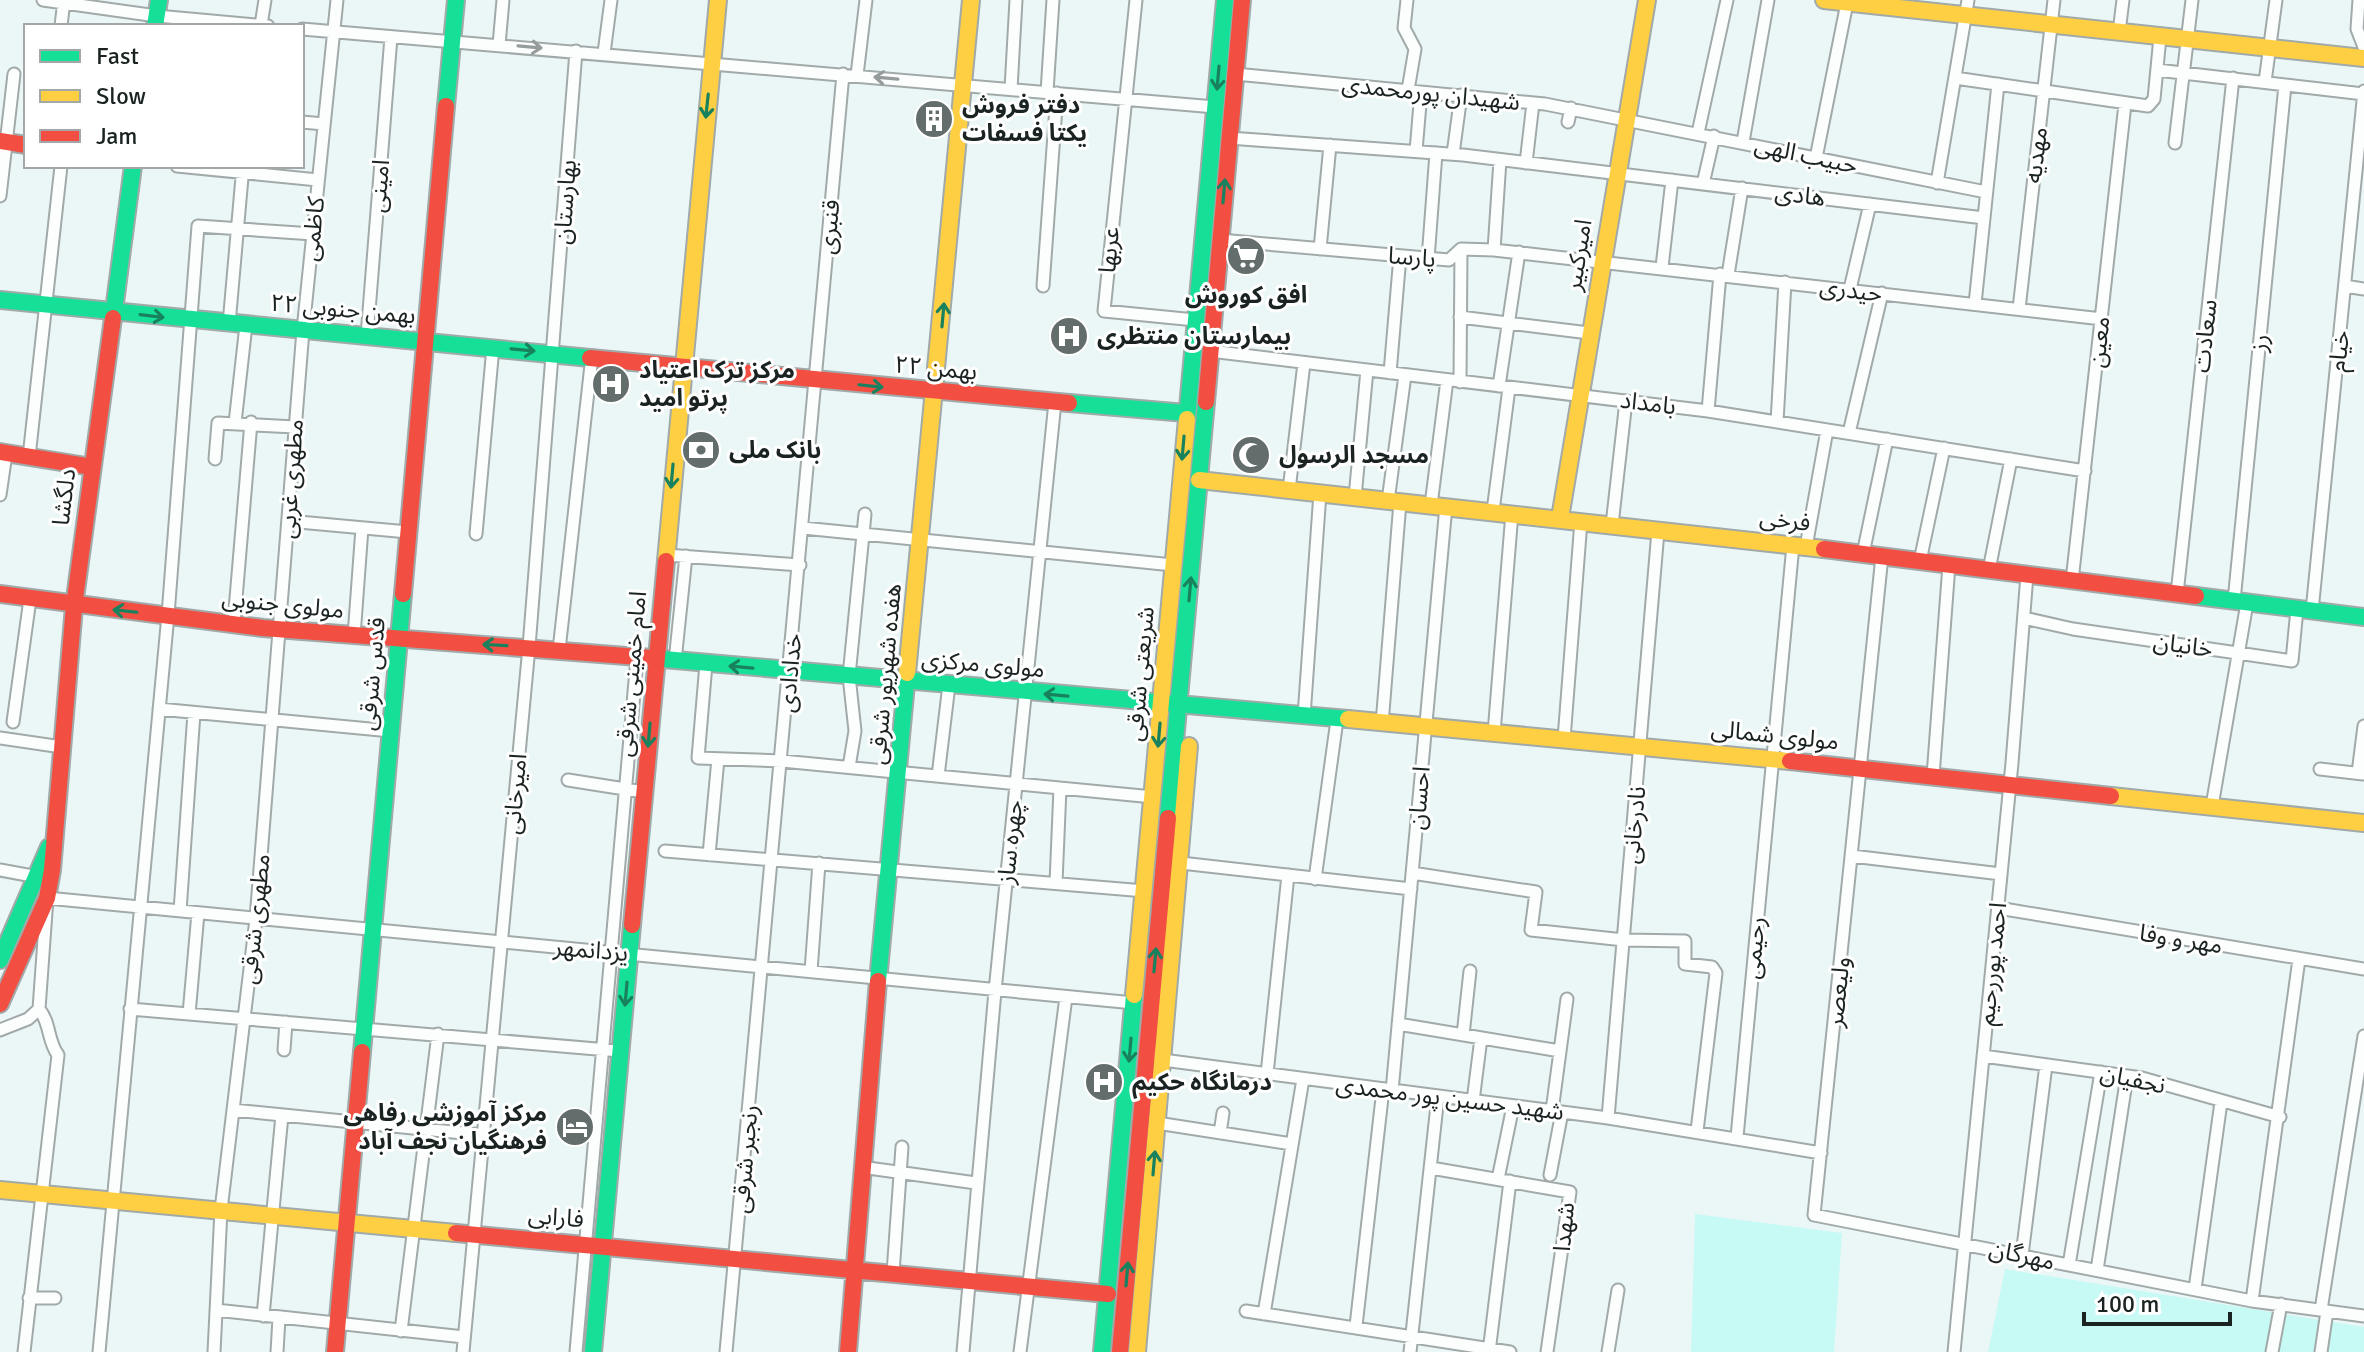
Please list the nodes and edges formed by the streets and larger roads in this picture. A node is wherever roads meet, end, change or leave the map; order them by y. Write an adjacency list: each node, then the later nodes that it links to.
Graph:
1 (43, 0): 25 (street)
2 (265, 0): 33 (street)
3 (337, 0): 36 (street, کاظمی)
4 (456, 0): 41 (street, قدس شرقی)
5 (503, 0): 42 (street)
6 (611, 0): 46 (street)
7 (718, 0): 48 (street, امام خمینی شرقی)
8 (866, 0): 54 (street)
9 (971, 0): 59 (street, هفده شهریور شرقی)
10 (1016, 0): 61 (street)
11 (1053, 0): 64 (street)
12 (1136, 0): 68 (street)
13 (1225, 0): 71 (street, شریعتی شرقی, one-way to 71)
14 (1242, 0): 53 (street, شریعتی شرقی)
15 (1407, 0): 62 (street)
16 (1647, 0): 73 (street, امیرکبیر)
17 (1727, 0): 77 (street)
18 (1768, 0): 81 (street)
19 (1824, 0): 26 (street)
20 (2054, 0): 34 (street, مهدیه)
21 (2123, 0): 37 (street)
22 (2192, 0): 40 (street)
23 (2276, 0): 44 (street)
24 (2359, 0): 43 (street)
25 (64, 2): 29 (street); 31 (street)
26 (1847, 3): 27 (street); 88 (street)
27 (1891, 4): 28 (street)
28 (1966, 8): 34 (street); 55 (street)
29 (157, 14): 30 (street)
30 (191, 23): 32 (street)
31 (61, 24)
32 (226, 24)
33 (261, 24)
34 (2051, 25): 37 (street); 63 (street, مهدیه)
35 (304, 29): 36 (street)
36 (333, 32): 38 (street); 76 (street, کاظمی)
37 (2119, 32): 39 (street)
38 (391, 37): 41 (street); 136 (street, امینی)
39 (2160, 37): 40 (street); 49 (street)
40 (2187, 39): 44 (street); 50 (street)
41 (452, 42): 42 (street); 137 (street, قدس شرقی)
42 (499, 45): 45 (street, one-way to 45)
43 (2364, 47)
44 (2270, 48): 47 (street); 57 (street)
45 (576, 51): 46 (street); 140 (street, بهارستان)
46 (604, 53): 48 (street)
47 (2364, 58)
48 (712, 61): 52 (street); 143 (street, امام خمینی شرقی, one-way to 143)
49 (2157, 70): 50 (street); 70 (street)
50 (2183, 71): 56 (street); 82 (street)
51 (14, 74): 80 (street)
52 (843, 74): 54 (street); 148 (street, قنبری)
53 (1235, 74): 62 (street, شهیدان پورمحمدی); 79 (street, شریعتی شرقی)
54 (857, 75): 59 (street, one-way to 54)
55 (1955, 78): 58 (street); 97 (street)
56 (2233, 78): 57 (street); 206 (street, سعادت)
57 (2265, 82): 60 (street)
58 (1998, 84): 63 (street); 100 (street)
59 (964, 85): 61 (street); 151 (street, هفده شهریور شرقی, one-way to 59)
60 (2285, 85): 66 (street); 208 (street, رز)
61 (1011, 89): 64 (street)
62 (1408, 90): 65 (street, شهیدان پورمحمدی)
63 (2044, 90): 70 (street); 125 (street, مهدیه)
64 (1052, 92): 68 (street); 117 (street)
65 (1421, 92): 67 (street, شهیدان پورمحمدی); 85 (street)
66 (2364, 92): 118 (street, خیام)
67 (1461, 95): 69 (street, شهیدان پورمحمدی); 87 (street)
68 (1123, 99): 71 (street); 129 (street, عربها)
69 (1533, 103): 72 (street, شهیدان پورمحمدی); 90 (street)
70 (2125, 104): 128 (street, معین)
71 (1215, 107): 129 (street, شریعتی شرقی)
72 (1571, 108): 73 (street, شهیدان پورمحمدی); 75 (street)
73 (1626, 118): 77 (street, حبیب الهی); 94 (street, امیرکبیر)
74 (304, 122): 76 (street)
75 (1568, 122)
76 (324, 124): 95 (street, کاظمی)
77 (1698, 133): 78 (street, حبیب الهی)
78 (1714, 136): 81 (street, حبیب الهی); 98 (street)
79 (1229, 138): 84 (street, هادی); 106 (street, شریعتی شرقی, one-way to 79)
80 (4, 142): 83 (street); 101 (street)
81 (1743, 142): 88 (street, حبیب الهی)
82 (2175, 143)
83 (24, 145)
84 (1330, 145): 85 (street, هادی); 107 (street)
85 (1416, 151): 86 (street, هادی)
86 (1436, 153): 87 (street, هادی); 112 (street)
87 (1453, 154): 89 (street, هادی)
88 (1816, 158): 97 (street, حبیب الهی)
89 (1500, 160): 90 (street, هادی); 109 (street)
90 (1526, 163): 94 (street, هادی)
91 (61, 168): 124 (street)
92 (133, 168): 126 (street, دلگشا)
93 (243, 168): 95 (street); 104 (street)
94 (1616, 173): 96 (street, هادی); 113 (street, امیرکبیر)
95 (318, 180): 105 (street, کاظمی)
96 (1672, 180): 98 (street, هادی); 114 (street)
97 (1937, 183): 100 (street, حبیب الهی)
98 (1703, 184): 99 (street, هادی)
99 (1742, 188): 102 (street, هادی); 115 (street)
100 (1986, 192): 103 (street)
101 (0, 196)
102 (1870, 204): 103 (street, هادی); 119 (street)
103 (1984, 218): 123 (street)
104 (238, 229): 105 (street); 130 (street); 132 (street)
105 (313, 234): 134 (street, کاظمی)
106 (1220, 240): 107 (street, پارسا); 139 (street, شریعتی شرقی)
107 (1320, 249): 111 (street, پارسا)
108 (1461, 249): 109 (street, پارسا); 112 (street, پارسا); 127 (street)
109 (1494, 250): 110 (street, پارسا)
110 (1519, 252): 113 (street, پارسا); 131 (street)
111 (1400, 256): 112 (street, پارسا); 145 (street)
112 (1428, 259)
113 (1601, 260): 114 (street, حیدری); 135 (street, امیرکبیر)
114 (1662, 267): 115 (street, حیدری)
115 (1724, 274): 116 (street, حیدری); 155 (street)
116 (1785, 282): 119 (street, حیدری); 158 (street)
117 (1043, 286)
118 (2345, 286): 120 (street); 210 (street, خیام)
119 (1850, 289): 121 (street, حیدری)
120 (2364, 289)
121 (1882, 293): 123 (street, حیدری); 162 (street)
122 (0, 300): 124 (street, ۲۲ بهمن جنوبی)
123 (1975, 304): 125 (street, حیدری)
124 (47, 305): 126 (street, ۲۲ بهمن جنوبی); 166 (street)
125 (2019, 309): 128 (street, حیدری)
126 (114, 312): 130 (street, ۲۲ بهمن جنوبی, one-way to 130); 169 (street, دلگشا)
127 (1460, 317): 131 (street); 149 (street)
128 (2102, 319): 170 (street, معین)
129 (1195, 320): 156 (street, شریعتی شرقی)
130 (191, 321): 132 (street, ۲۲ بهمن جنوبی); 211 (street)
131 (1508, 323): 135 (street); 150 (street)
132 (229, 324): 133 (street, ۲۲ بهمن جنوبی)
133 (246, 325): 134 (street, ۲۲ بهمن جنوبی); 159 (street)
134 (303, 330): 136 (street, ۲۲ بهمن جنوبی); 160 (street, مطهری غربی)
135 (1589, 333): 152 (street, امیرکبیر)
136 (367, 336): 137 (street, ۲۲ بهمن جنوبی)
137 (425, 340): 138 (street, ۲۲ بهمن جنوبی); 188 (street, قدس شرقی)
138 (493, 347): 140 (street, ۲۲ بهمن جنوبی, one-way to 140); 189 (street)
139 (1210, 351): 142 (street, بامداد); 171 (street, شریعتی شرقی)
140 (554, 353): 141 (street, ۲۲ بهمن جنوبی); 220 (street, بهارستان)
141 (592, 356): 143 (street, ۲۲ بهمن جنوبی); 221 (street)
142 (1304, 363): 144 (street, بامداد); 172 (street)
143 (682, 365): 148 (street, ۲۲ بهمن); 195 (street, امام خمینی شرقی, one-way to 195)
144 (1367, 370): 145 (street, بامداد); 175 (street)
145 (1390, 373): 146 (street, بامداد)
146 (1405, 375): 147 (street, بامداد); 176 (street)
147 (1447, 380): 149 (street, بامداد); 177 (street, احسان)
148 (816, 381): 151 (street, ۲۲ بهمن, one-way to 151); 186 (street, خدادادی)
149 (1460, 382): 150 (street, بامداد)
150 (1504, 387): 152 (street, بامداد); 178 (street)
151 (935, 393): 154 (street, ۲۲ بهمن); 191 (street, هفده شهریور شرقی)
152 (1580, 396): 153 (street, بامداد); 181 (street, امیرکبیر)
153 (1626, 401): 155 (street, بامداد); 184 (street)
154 (1055, 402): 156 (street, ۲۲ بهمن); 193 (street, چهره ساز)
155 (1708, 411): 158 (street, بامداد)
156 (1186, 413): 200 (street, شریعتی شرقی, one-way to 200)
157 (251, 422): 159 (street); 160 (street); 215 (street)
158 (1777, 422): 161 (street, بامداد)
159 (235, 423): 167 (street)
160 (295, 427): 182 (street, مطهری غربی)
161 (1827, 430): 162 (street, بامداد); 192 (street)
162 (1849, 433): 163 (street, بامداد)
163 (1887, 439): 164 (street, بامداد); 194 (street)
164 (1944, 448): 168 (street, بامداد); 198 (street)
165 (3, 453): 166 (street); 174 (street)
166 (29, 457): 169 (street)
167 (215, 459)
168 (2011, 459): 170 (street, بامداد); 202 (street)
169 (92, 467): 209 (street, دلگشا)
170 (2085, 471): 204 (street, معین)
171 (1199, 480): 172 (street, فرخی); 216 (street, شریعتی شرقی, one-way to 171)
172 (1289, 490): 173 (street, فرخی)
173 (1320, 493): 175 (street, فرخی); 237 (street)
174 (0, 495)
175 (1355, 497): 176 (street, فرخی)
176 (1394, 502): 177 (street, فرخی); 241 (street)
177 (1439, 505): 178 (street, فرخی); 243 (street, احسان)
178 (1493, 511): 179 (street, فرخی)
179 (1512, 513): 181 (street, فرخی); 245 (street)
180 (865, 514): 190 (street)
181 (1560, 518): 183 (street, فرخی)
182 (288, 521): 185 (street); 217 (street, مطهری غربی)
183 (1581, 521): 184 (street, فرخی); 247 (street)
184 (1612, 525): 187 (street, فرخی)
185 (362, 528): 188 (street); 218 (street)
186 (803, 528): 190 (street); 199 (street, خدادادی)
187 (1658, 531): 192 (street, فرخی); 248 (street, نادرخانی)
188 (408, 532): 219 (street, قدس شرقی)
189 (476, 534)
190 (863, 535): 191 (street); 228 (street)
191 (921, 541): 193 (street); 229 (street, هفده شهریور شرقی)
192 (1800, 546): 194 (street, فرخی); 252 (street, رحیمی)
193 (1040, 550): 200 (street); 231 (street, چهره ساز)
194 (1863, 554): 197 (street, فرخی)
195 (666, 555): 196 (street); 224 (street, امام خمینی شرقی)
196 (686, 556): 199 (street); 225 (street)
197 (1882, 556): 198 (street, فرخی); 257 (street, ولیعصر)
198 (1920, 561): 201 (street, فرخی)
199 (800, 565): 227 (street, خدادادی)
200 (1173, 565): 214 (street, شریعتی شرقی)
201 (1949, 565): 202 (street, فرخی); 262 (street)
202 (1989, 570): 203 (street, فرخی)
203 (2027, 575): 204 (street, فرخی); 213 (street, احمد پوررحیم)
204 (2072, 581): 206 (street, فرخی)
205 (0, 594): 207 (street, مولوی جنوبی)
206 (2177, 594): 208 (street, فرخی)
207 (30, 599): 209 (street, مولوی جنوبی); 240 (street)
208 (2240, 602): 210 (street, فرخی); 222 (street, رز)
209 (74, 606): 211 (street, مولوی جنوبی, one-way to 209); 249 (street, دلگشا)
210 (2304, 610): 212 (street, فرخی); 222 (street, خانیان)
211 (168, 615): 215 (street, مولوی جنوبی); 235 (street)
212 (2364, 617)
213 (2024, 618): 222 (street, خانیان); 265 (street, احمد پوررحیم)
214 (1169, 621): 216 (street); 232 (street, شریعتی شرقی)
215 (234, 622): 217 (street, مولوی جنوبی)
216 (1186, 624): 233 (street, شریعتی شرقی)
217 (280, 627): 218 (street, مولوی جنوبی); 239 (street, مطهری شرقی)
218 (354, 636): 219 (street, مولوی جنوبی)
219 (399, 641): 220 (street, مولوی جنوبی, one-way to 219); 244 (street, قدس شرقی)
220 (529, 647): 221 (street, مولوی جنوبی); 299 (street, امیرخانی)
221 (559, 650): 223 (street, مولوی جنوبی)
222 (2237, 653): 270 (street, رز)
223 (637, 658): 224 (street, مولوی جنوبی); 267 (street)
224 (656, 660): 225 (street, مولوی مرکزی); 268 (street, امام خمینی شرقی, one-way to 268)
225 (675, 661): 226 (street, مولوی مرکزی)
226 (706, 664): 227 (street, مولوی مرکزی, one-way to 226); 251 (street)
227 (790, 671): 228 (street, مولوی مرکزی); 253 (street, خدادادی)
228 (849, 676): 229 (street, مولوی مرکزی); 254 (street)
229 (908, 681): 230 (street, مولوی مرکزی); 259 (street, هفده شهریور شرقی)
230 (949, 685): 231 (street, مولوی مرکزی); 261 (street)
231 (1026, 692): 232 (street, مولوی مرکزی, one-way to 231); 264 (street, چهره ساز)
232 (1161, 703): 233 (street, مولوی مرکزی); 255 (street, شریعتی شرقی, one-way to 255)
233 (1179, 704): 234 (street, مولوی شمالی); 250 (street, شریعتی شرقی)
234 (1210, 707): 237 (street, مولوی شمالی); 250 (street)
235 (159, 709): 236 (street); 292 (street)
236 (194, 713): 239 (street); 294 (street)
237 (1304, 716): 238 (street, مولوی شمالی)
238 (1337, 720): 241 (street, مولوی شمالی); 287 (street)
239 (272, 721): 244 (street); 296 (street, مطهری شرقی)
240 (13, 722)
241 (1382, 724): 243 (street, مولوی شمالی)
242 (2364, 726): 260 (street)
243 (1426, 728): 245 (street, مولوی شمالی); 282 (street, احسان)
244 (391, 731): 297 (street, قدس شرقی)
245 (1494, 733): 247 (street, مولوی شمالی)
246 (0, 738): 249 (street)
247 (1564, 739): 248 (street, مولوی شمالی)
248 (1640, 745): 252 (street, مولوی شمالی); 298 (street, نادرخانی)
249 (62, 747): 273 (street, دلگشا)
250 (1182, 748): 256 (street, شریعتی شرقی); 271 (street)
251 (718, 759): 253 (street); 275 (street)
252 (1771, 759): 257 (street, مولوی شمالی); 354 (street, رحیمی)
253 (782, 761): 254 (street); 277 (street, خدادادی)
254 (849, 767): 259 (street)
255 (1156, 767): 256 (street); 269 (street, شریعتی شرقی)
256 (1173, 768): 271 (street, شریعتی شرقی)
257 (1861, 769): 262 (street, مولوی شمالی); 276 (street, ولیعصر)
258 (2320, 769): 260 (street)
259 (900, 772): 261 (street); 280 (street, هفده شهریور شرقی)
260 (2361, 774)
261 (938, 776): 264 (street)
262 (1933, 776): 265 (street, مولوی شمالی)
263 (568, 780): 267 (street)
264 (1016, 784): 266 (street); 286 (street, چهره ساز)
265 (2010, 785): 270 (street, مولوی شمالی); 283 (street, احمد پوررحیم)
266 (1060, 788): 269 (street); 288 (street)
267 (626, 789): 268 (street); 300 (street)
268 (644, 792): 300 (street, امام خمینی شرقی)
269 (1153, 797): 290 (street, شریعتی شرقی)
270 (2212, 806): 272 (street, مولوی شمالی)
271 (1176, 816): 279 (street, شریعتی شرقی); 330 (street, شریعتی شرقی, one-way to 271)
272 (2364, 823)
273 (54, 835): 285 (street, دلگشا); 291 (street, دلگشا)
274 (665, 851): 275 (street)
275 (709, 855): 277 (street)
276 (1852, 856): 283 (street); 357 (street, ولیعصر)
277 (773, 860): 278 (street); 303 (street, خدادادی)
278 (819, 863): 280 (street); 305 (street)
279 (1181, 863): 284 (street); 330 (street, شریعتی شرقی)
280 (889, 868): 286 (street); 307 (street, هفده شهریور شرقی)
281 (0, 870): 285 (street)
282 (1412, 873): 289 (street, احسان); 298 (street)
283 (2001, 874): 293 (street, احمد پوررحیم)
284 (1288, 875): 287 (street); 334 (street)
285 (38, 877): 302 (street, دلگشا)
286 (1006, 879): 288 (street); 308 (street, چهره ساز)
287 (1315, 879): 289 (street)
288 (1056, 883): 290 (street)
289 (1411, 889): 318 (street, احسان)
290 (1145, 891): 311 (street, شریعتی شرقی)
291 (47, 898): 292 (street, یزدانمهر); 312 (street, دلگشا); 313 (street)
292 (140, 907): 294 (street, یزدانمهر); 314 (street)
293 (1998, 908): 301 (street, مهر و وفا); 329 (street, احمد پوررحیم)
294 (180, 911): 295 (street, یزدانمهر)
295 (198, 913): 296 (street, یزدانمهر); 315 (street)
296 (256, 919): 297 (street, یزدانمهر); 316 (street, مطهری شرقی)
297 (373, 931): 299 (street, یزدانمهر); 319 (street, قدس شرقی)
298 (1624, 940): 347 (street, نادرخانی); 351 (street)
299 (501, 942): 300 (street, یزدانمهر); 324 (street, امیرخانی)
300 (621, 953): 303 (street, یزدانمهر); 327 (street, امام خمینی شرقی)
301 (2299, 959): 304 (street, مهر و وفا); 346 (street)
302 (0, 960)
303 (763, 966): 305 (street, یزدانمهر); 376 (street, رنجبر شرقی)
304 (2364, 969)
305 (811, 971): 307 (street, یزدانمهر)
306 (1470, 971): 322 (street)
307 (878, 977): 308 (street, یزدانمهر); 358 (street, هفده شهریور شرقی)
308 (995, 991): 309 (street, یزدانمهر); 363 (street, چهره ساز)
309 (1066, 997): 311 (street, یزدانمهر); 382 (street)
310 (1567, 999): 328 (street)
311 (1134, 1003): 385 (street, شریعتی شرقی, one-way to 385)
312 (0, 1004)
313 (39, 1009): 320 (street); 365 (street)
314 (130, 1009): 315 (street); 366 (street)
315 (189, 1014): 316 (street)
316 (244, 1019): 317 (street); 342 (street, مطهری شرقی)
317 (286, 1022): 319 (street); 326 (street)
318 (1398, 1024): 322 (street); 337 (street, احسان)
319 (365, 1028): 321 (street); 348 (street, قدس شرقی)
320 (0, 1030)
321 (438, 1034): 324 (street); 350 (street)
322 (1463, 1035): 325 (street)
323 (2364, 1036): 332 (street)
324 (492, 1038): 327 (street); 353 (street, امیرخانی)
325 (1481, 1038): 328 (street); 339 (street)
326 (284, 1050)
327 (612, 1050): 374 (street, امام خمینی شرقی)
328 (1560, 1051): 343 (street)
329 (1983, 1056): 331 (street, نجفیان); 373 (street, احمد پوررحیم)
330 (1154, 1059): 334 (street, شهید حسین پور محمدی); 349 (street, شریعتی شرقی); 416 (street, شریعتی شرقی, one-way to 330)
331 (2046, 1065): 333 (street, نجفیان); 375 (street)
332 (2362, 1068): 391 (street)
333 (2101, 1072): 335 (street, نجفیان); 377 (street)
334 (1267, 1074): 336 (street, شهید حسین پور محمدی)
335 (2127, 1076): 340 (street, نجفیان); 379 (street)
336 (1303, 1079): 337 (street, شهید حسین پور محمدی); 355 (street)
337 (1388, 1090): 338 (street, شهید حسین پور محمدی); 398 (street, احسان)
338 (1438, 1096): 339 (street, شهید حسین پور محمدی); 359 (street)
339 (1473, 1101): 341 (street, شهید حسین پور محمدی)
340 (2221, 1102): 346 (street, نجفیان); 383 (street)
341 (1513, 1106): 343 (street, شهید حسین پور محمدی); 362 (street)
342 (233, 1110): 345 (street); 367 (street, مطهری شرقی)
343 (1557, 1112): 347 (street, شهید حسین پور محمدی); 361 (street)
344 (1223, 1113): 352 (street)
345 (282, 1115): 348 (street); 368 (street)
346 (2280, 1117): 388 (street)
347 (1608, 1118): 351 (street, شهید حسین پور محمدی)
348 (357, 1122): 350 (street); 370 (street, قدس شرقی)
349 (1157, 1123): 352 (street); 417 (street, شریعتی شرقی, one-way to 349)
350 (426, 1130): 353 (street); 371 (street)
351 (1697, 1131): 354 (street, شهید حسین پور محمدی)
352 (1220, 1133): 355 (street)
353 (483, 1135): 372 (street, امیرخانی)
354 (1737, 1137): 357 (street, شهید حسین پور محمدی)
355 (1292, 1144): 393 (street)
356 (902, 1147): 360 (street)
357 (1821, 1153): 369 (street, ولیعصر)
358 (861, 1167): 360 (street); 378 (street, هفده شهریور شرقی)
359 (1431, 1168): 362 (street, شهدا); 400 (street)
360 (900, 1173): 363 (street); 380 (street)
361 (1550, 1175)
362 (1504, 1180): 402 (street); 420 (street, شهدا)
363 (976, 1183): 381 (street, چهره ساز)
364 (0, 1190): 365 (street, فارابی)
365 (40, 1193): 366 (street, فارابی); 386 (street)
366 (111, 1200): 367 (street, فارابی); 404 (street)
367 (221, 1210): 368 (street, فارابی); 390 (street, مطهری شرقی)
368 (271, 1214): 370 (street, فارابی); 394 (street)
369 (1814, 1215): 373 (street, مهرگان)
370 (349, 1221): 371 (street, فارابی); 397 (street, قدس شرقی)
371 (413, 1227): 372 (street, فارابی); 399 (street)
372 (474, 1233): 374 (street, فارابی); 401 (street, امیرخانی)
373 (1964, 1242): 375 (street, مهرگان); 422 (street, احمد پوررحیم)
374 (595, 1244): 376 (street, فارابی); 409 (street); 410 (street, امام خمینی شرقی)
375 (2022, 1255): 377 (street, مهرگان)
376 (736, 1258): 378 (street, فارابی); 411 (street, رنجبر شرقی)
377 (2069, 1265): 379 (street, مهرگان)
378 (852, 1270): 380 (street, فارابی); 412 (street, هفده شهریور شرقی)
379 (2097, 1270): 383 (street, مهرگان)
380 (893, 1273): 381 (street, فارابی)
381 (967, 1280): 382 (street, فارابی); 413 (street, چهره ساز)
382 (1026, 1286): 385 (street, فارابی); 414 (street)
383 (2195, 1289): 388 (street, مهرگان)
384 (1618, 1290): 421 (street)
385 (1108, 1294): 415 (street, شریعتی شرقی)
386 (29, 1298): 387 (street); 403 (street)
387 (55, 1298)
388 (2252, 1301): 389 (street, مهرگان)
389 (2281, 1304): 391 (street, مهرگان); 423 (street)
390 (216, 1310): 394 (street); 405 (street, مطهری شرقی)
391 (2324, 1310): 395 (street, مهرگان); 424 (street)
392 (1246, 1311): 393 (street)
393 (1264, 1314): 398 (street)
394 (263, 1316): 396 (street)
395 (2364, 1316)
396 (279, 1318): 397 (street); 406 (street)
397 (338, 1325): 399 (street); 407 (street, قدس شرقی)
398 (1356, 1326): 400 (street)
399 (401, 1331): 401 (street)
400 (1412, 1336): 402 (street); 418 (street)
401 (464, 1337): 408 (street, امیرخانی)
402 (1489, 1350): 419 (street)
403 (24, 1352)
404 (99, 1352)
405 (214, 1352)
406 (277, 1352)
407 (335, 1352)
408 (463, 1352)
409 (576, 1352)
410 (593, 1352)
411 (726, 1352)
412 (848, 1352)
413 (963, 1352)
414 (1020, 1352)
415 (1102, 1352)
416 (1120, 1352)
417 (1137, 1352)
418 (1410, 1352)
419 (1510, 1352)
420 (1547, 1352)
421 (1608, 1352)
422 (1954, 1352)
423 (2272, 1352)
424 (2321, 1352)

